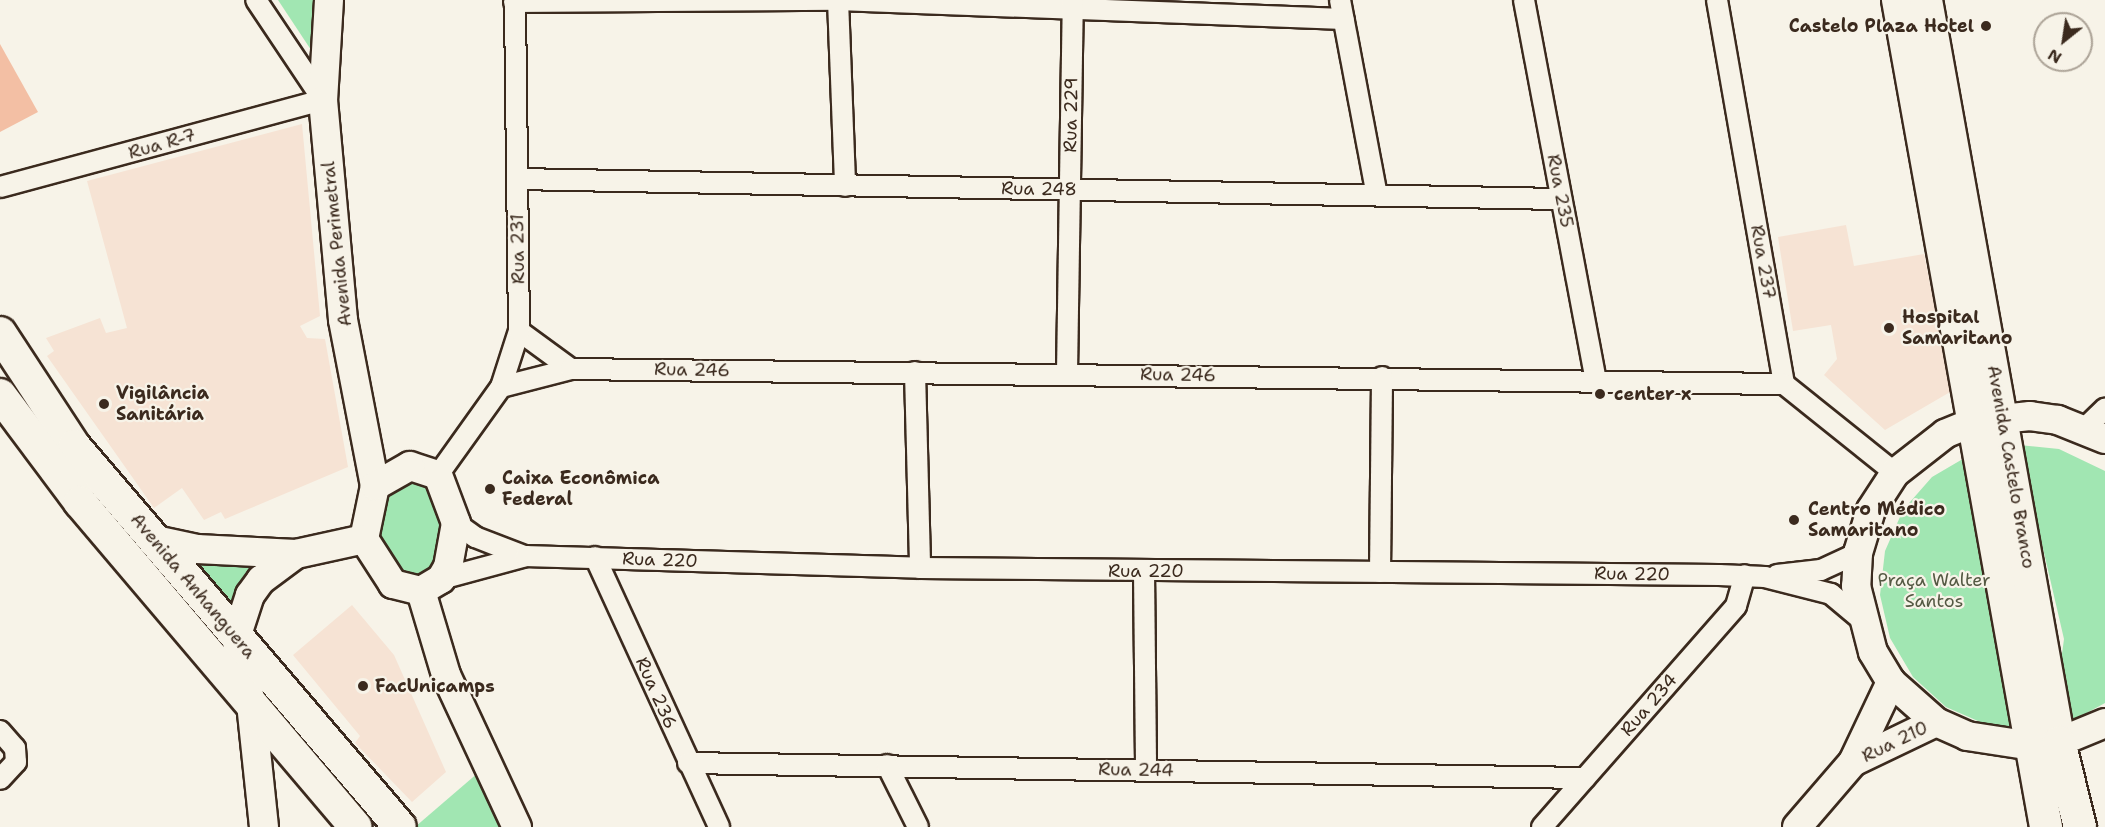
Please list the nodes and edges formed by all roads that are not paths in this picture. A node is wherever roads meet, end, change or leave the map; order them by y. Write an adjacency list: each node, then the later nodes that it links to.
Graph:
1 (256, 0): 11 (street)
2 (329, 0): 11 (street, Avenida Perimetral)
3 (838, 0): 8 (street); 9 (street); 13 (street)
4 (1524, 0): 17 (street, Rua 235)
5 (1717, 0): 25 (street, Rua 237)
6 (1898, 0): 29 (main road, Avenida Castelo Branco)
7 (1926, 0): 29 (main road, Avenida Castelo Branco)
8 (515, 1): 12 (street, Rua 231)
9 (1073, 4): 10 (street); 15 (street, Rua 229)
10 (1342, 9): 16 (street)
11 (323, 100): 14 (street, Rua R-7); 33 (street, Avenida Perimetral)
12 (517, 179): 13 (street, Rua 248); 18 (street, Rua 231)
13 (845, 186): 15 (street, Rua 248)
14 (0, 187)
15 (1070, 190): 16 (street, Rua 248); 22 (street, Rua 229)
16 (1377, 195): 17 (street, Rua 248)
17 (1561, 199): 24 (street, Rua 235)
18 (519, 331): 20 (street); 26 (street, Rua 231)
19 (0, 333): 36 (main road, Avenida Anhanguera)
20 (571, 369): 21 (street, Rua 246); 26 (street, Rua 246)
21 (915, 372): 22 (street, Rua 246); 41 (street)
22 (1067, 374): 23 (street, Rua 246)
23 (1382, 377): 24 (street, Rua 246); 43 (street)
24 (1596, 382): 25 (street, Rua 246)
25 (1784, 384): 31 (street)
26 (501, 387): 32 (street, Rua 231)
27 (0, 395): 50 (main road, Avenida Anhanguera)
28 (2105, 409): 30 (street)
29 (1988, 419): 30 (street); 31 (street); 54 (main road, Avenida Castelo Branco)
30 (2095, 434)
31 (1895, 473): 37 (street)
32 (438, 475): 33 (street); 34 (street)
33 (375, 486): 35 (street)
34 (456, 524): 39 (street, Rua 220); 46 (street)
35 (364, 539): 38 (street); 46 (street)
36 (155, 540): 38 (street); 48 (main road, Avenida Anhanguera)
37 (1858, 553): 45 (street, Rua 220); 47 (street)
38 (296, 554): 48 (street)
39 (526, 556): 40 (street, Rua 220); 46 (street, Rua 220)
40 (595, 557): 41 (street, Rua 220); 56 (street, Rua 236)
41 (920, 568): 42 (street, Rua 220)
42 (1144, 571): 43 (street, Rua 220); 58 (street)
43 (1380, 572): 44 (street, Rua 220)
44 (1745, 575): 45 (street, Rua 220); 59 (street, Rua 234)
45 (1765, 577): 47 (street, Rua 220)
46 (431, 585): 64 (street)
47 (1861, 619): 49 (street)
48 (236, 638): 50 (street); 63 (main road, Avenida Anhanguera)
49 (1891, 682): 51 (street); 55 (street, Rua 210)
50 (250, 704): 61 (street); 62 (main road, Avenida Anhanguera)
51 (1936, 722): 54 (street); 55 (street, Rua 210)
52 (2105, 723): 54 (street)
53 (0, 731): 60 (street)
54 (2046, 744): 69 (main road, Avenida Castelo Branco); 70 (main road, Avenida Castelo Branco)
55 (1853, 762): 68 (street, Rua 210)
56 (688, 763): 57 (street, Rua 244); 65 (street, Rua 236)
57 (887, 765): 58 (street, Rua 244); 66 (street)
58 (1146, 770): 59 (street, Rua 244)
59 (1585, 778): 67 (street, Rua 234)
60 (0, 779)
61 (264, 827)
62 (356, 827)
63 (400, 827)
64 (517, 827)
65 (719, 827)
66 (918, 827)
67 (1542, 827)
68 (1797, 827)
69 (2046, 827)
70 (2080, 827)

